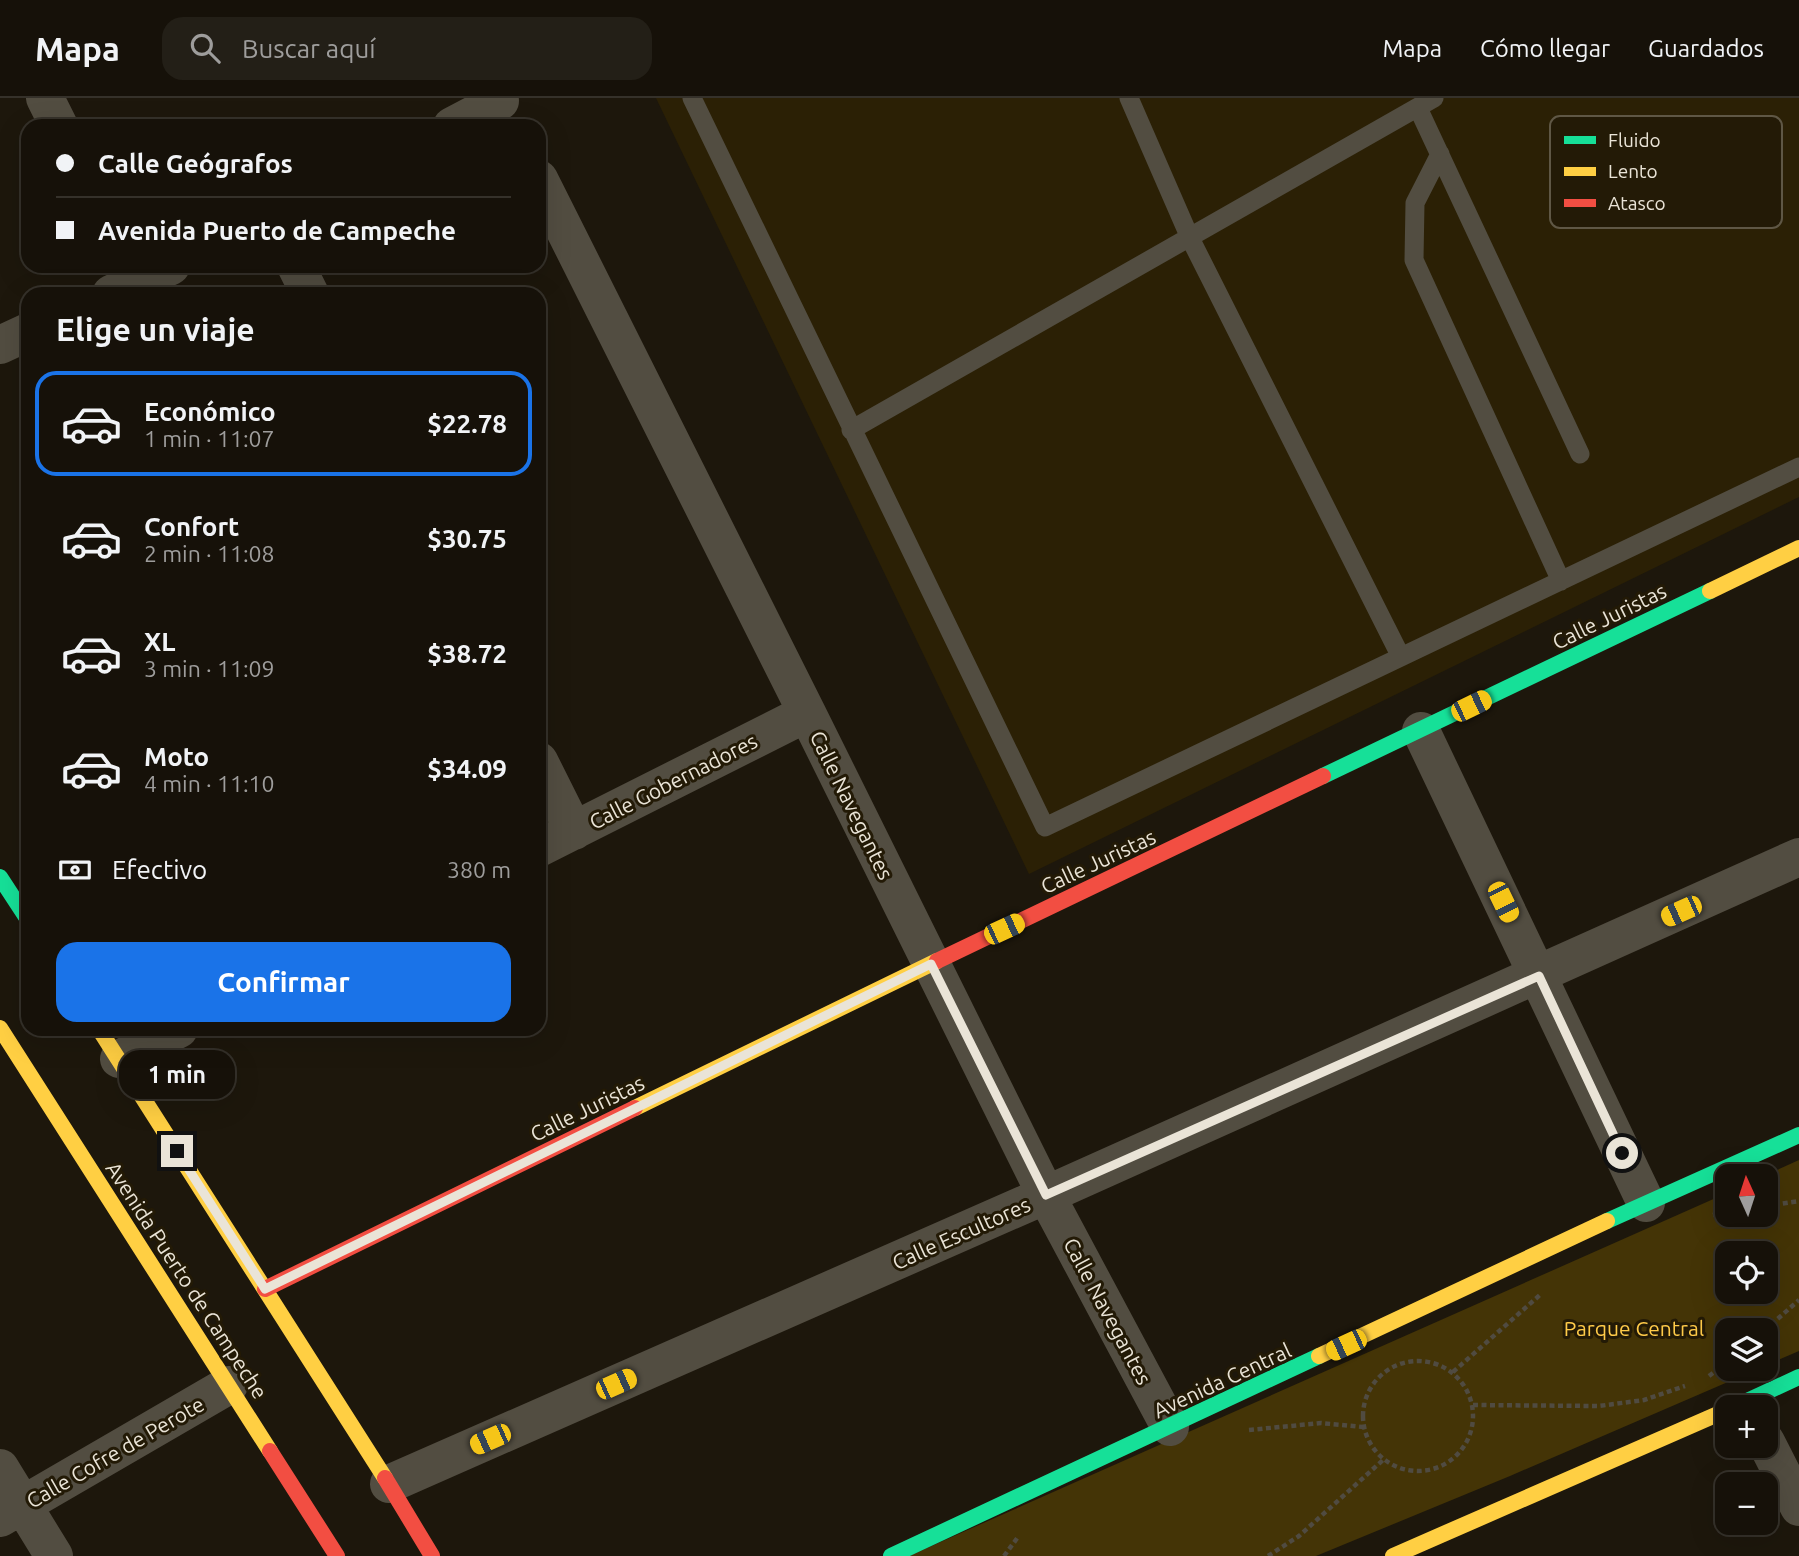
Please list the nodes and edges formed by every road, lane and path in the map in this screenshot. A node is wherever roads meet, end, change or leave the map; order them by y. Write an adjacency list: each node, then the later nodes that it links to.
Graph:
1 (45, 98): 6 (street)
2 (692, 98): 15 (lane)
3 (1129, 98): 10 (lane)
4 (1426, 103): 8 (lane); 10 (lane)
5 (503, 108): 7 (street)
6 (56, 119)
7 (472, 119)
8 (1440, 154): 16 (lane); 19 (lane)
9 (546, 193): 21 (street, Calle Navegantes)
10 (1190, 238): 15 (lane); 20 (lane)
11 (150, 273): 12 (street)
12 (125, 281)
13 (21, 335): 14 (street)
14 (0, 345)
15 (851, 430): 20 (lane)
16 (1580, 454)
17 (1799, 467): 19 (lane)
18 (1799, 548): 22 (main road, Calle Juristas)
19 (1560, 581): 20 (lane)
20 (1401, 657)
21 (807, 713): 24 (street, Calle Gobernadores); 29 (street, Calle Navegantes)
22 (1421, 731): 29 (main road, Calle Juristas); 30 (street)
23 (546, 775): 24 (street)
24 (574, 831): 25 (street, Calle Gobernadores)
25 (546, 845)
26 (1799, 857): 30 (street, Calle Escultores)
27 (0, 877): 28 (main road)
28 (21, 909)
29 (931, 964): 35 (street, Calle Navegantes); 41 (main road, Calle Juristas)
30 (1539, 976): 35 (street, Calle Escultores); 37 (street)
31 (0, 1028): 50 (main road, Avenida Puerto de Campeche)
32 (146, 1036): 33 (street)
33 (109, 1044): 41 (main road)
34 (1799, 1135): 37 (main road, Avenida Central)
35 (1046, 1195): 54 (street, Calle Navegantes); 58 (street, Calle Escultores)
36 (1799, 1201): 38 (path)
37 (1646, 1203): 54 (main road, Avenida Central)
38 (1778, 1204)
39 (1715, 1215): 40 (path)
40 (1704, 1217)
41 (265, 1289): 58 (main road)
42 (1543, 1292): 46 (path)
43 (1799, 1300): 44 (path)
44 (1778, 1319)
45 (1715, 1371): 48 (path)
46 (1453, 1373): 52 (path); 56 (path)
47 (1799, 1377): 51 (main road)
48 (1704, 1380)
49 (1692, 1384): 52 (path)
50 (229, 1385): 60 (street, Calle Cofre de Perote); 62 (main road, Avenida Puerto de Campeche)
51 (1762, 1395)
52 (1473, 1405): 56 (path)
53 (1715, 1416): 66 (main road)
54 (1170, 1427): 64 (main road, Avenida Central)
55 (1774, 1458): 59 (street)
56 (1383, 1460): 65 (path)
57 (0, 1468): 60 (street)
58 (389, 1484): 63 (main road)
59 (1799, 1507)
60 (11, 1512): 61 (street)
61 (54, 1556)
62 (337, 1556)
63 (432, 1556)
64 (891, 1556)
65 (1268, 1556)
66 (1393, 1556)

